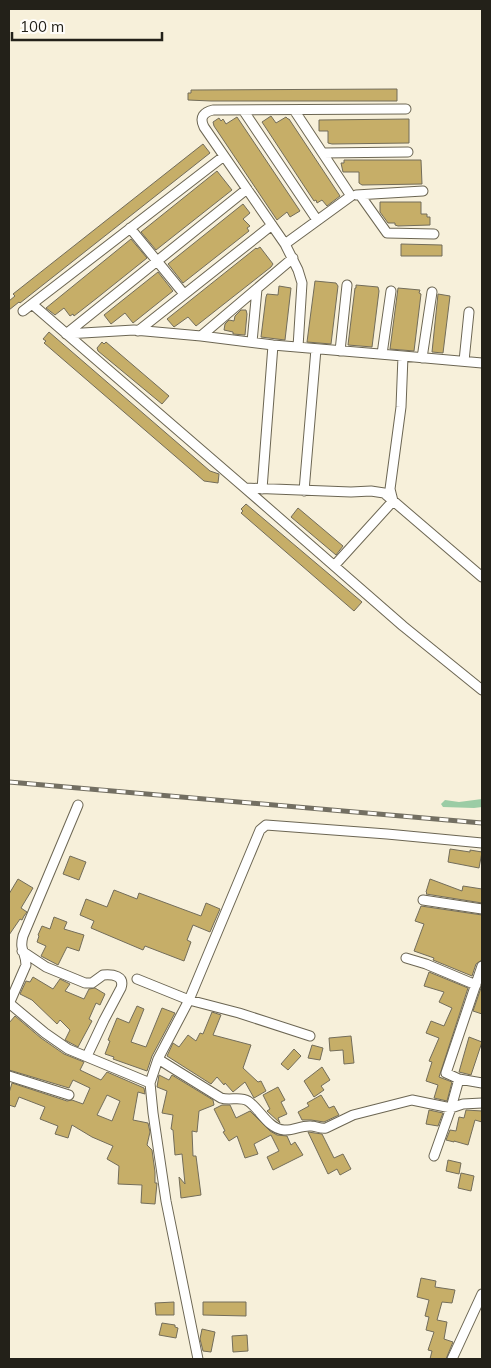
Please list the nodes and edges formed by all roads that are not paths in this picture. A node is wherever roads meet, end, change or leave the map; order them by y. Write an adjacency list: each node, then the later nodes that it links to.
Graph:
1 (406, 109): 3 (street)
2 (242, 110): 3 (street); 6 (street); 10 (street)
3 (294, 110): 5 (street)
4 (408, 152): 5 (street)
5 (323, 153): 9 (street)
6 (224, 156): 7 (street); 12 (street)
7 (248, 189): 11 (street); 16 (street)
8 (423, 191): 9 (street)
9 (355, 195): 10 (street); 13 (street)
10 (316, 220): 14 (street)
11 (272, 225): 14 (street); 21 (street)
12 (130, 228): 16 (street); 22 (street)
13 (434, 234)
14 (285, 244): 15 (street)
15 (293, 258): 18 (street); 30 (street)
16 (157, 261): 21 (street); 26 (street)
17 (347, 285): 32 (street)
18 (256, 289): 27 (street); 28 (street)
19 (391, 291): 33 (street)
20 (432, 292): 35 (street)
21 (184, 294): 25 (street)
22 (32, 304): 23 (street); 26 (street)
23 (23, 311)
24 (469, 312): 36 (street)
25 (138, 331): 26 (street); 27 (street)
26 (66, 334): 38 (street)
27 (201, 336): 28 (street)
28 (252, 342): 29 (street)
29 (273, 345): 30 (street); 39 (street)
30 (298, 347): 31 (street)
31 (316, 349): 32 (street); 40 (street)
32 (340, 351): 33 (street)
33 (382, 354): 34 (street)
34 (403, 356): 35 (street); 41 (street)
35 (422, 358): 36 (street)
36 (464, 361): 37 (street)
37 (482, 363)
38 (245, 488): 39 (street); 42 (street)
39 (262, 489): 40 (street)
40 (304, 491): 41 (street)
41 (393, 501): 42 (street); 43 (street)
42 (334, 566): 44 (street)
43 (482, 577)
44 (482, 690)
45 (78, 805): 49 (street)
46 (482, 843): 54 (street)
47 (423, 900): 48 (street)
48 (482, 909)
49 (22, 950): 55 (street); 57 (street)
50 (406, 958): 53 (street)
51 (482, 966): 53 (street)
52 (138, 979): 54 (street)
53 (478, 983): 60 (street)
54 (189, 1000): 56 (street); 58 (street)
55 (9, 1004): 57 (street)
56 (310, 1036)
57 (87, 1056): 61 (street)
58 (158, 1059): 61 (street); 65 (street)
59 (9, 1076): 63 (street)
60 (459, 1079): 62 (street); 65 (street)
61 (150, 1083): 68 (street)
62 (482, 1083)
63 (69, 1095)
64 (482, 1103): 65 (street)
65 (452, 1108): 66 (street)
66 (434, 1156)
67 (482, 1294): 69 (street)
68 (198, 1359)
69 (452, 1359)

